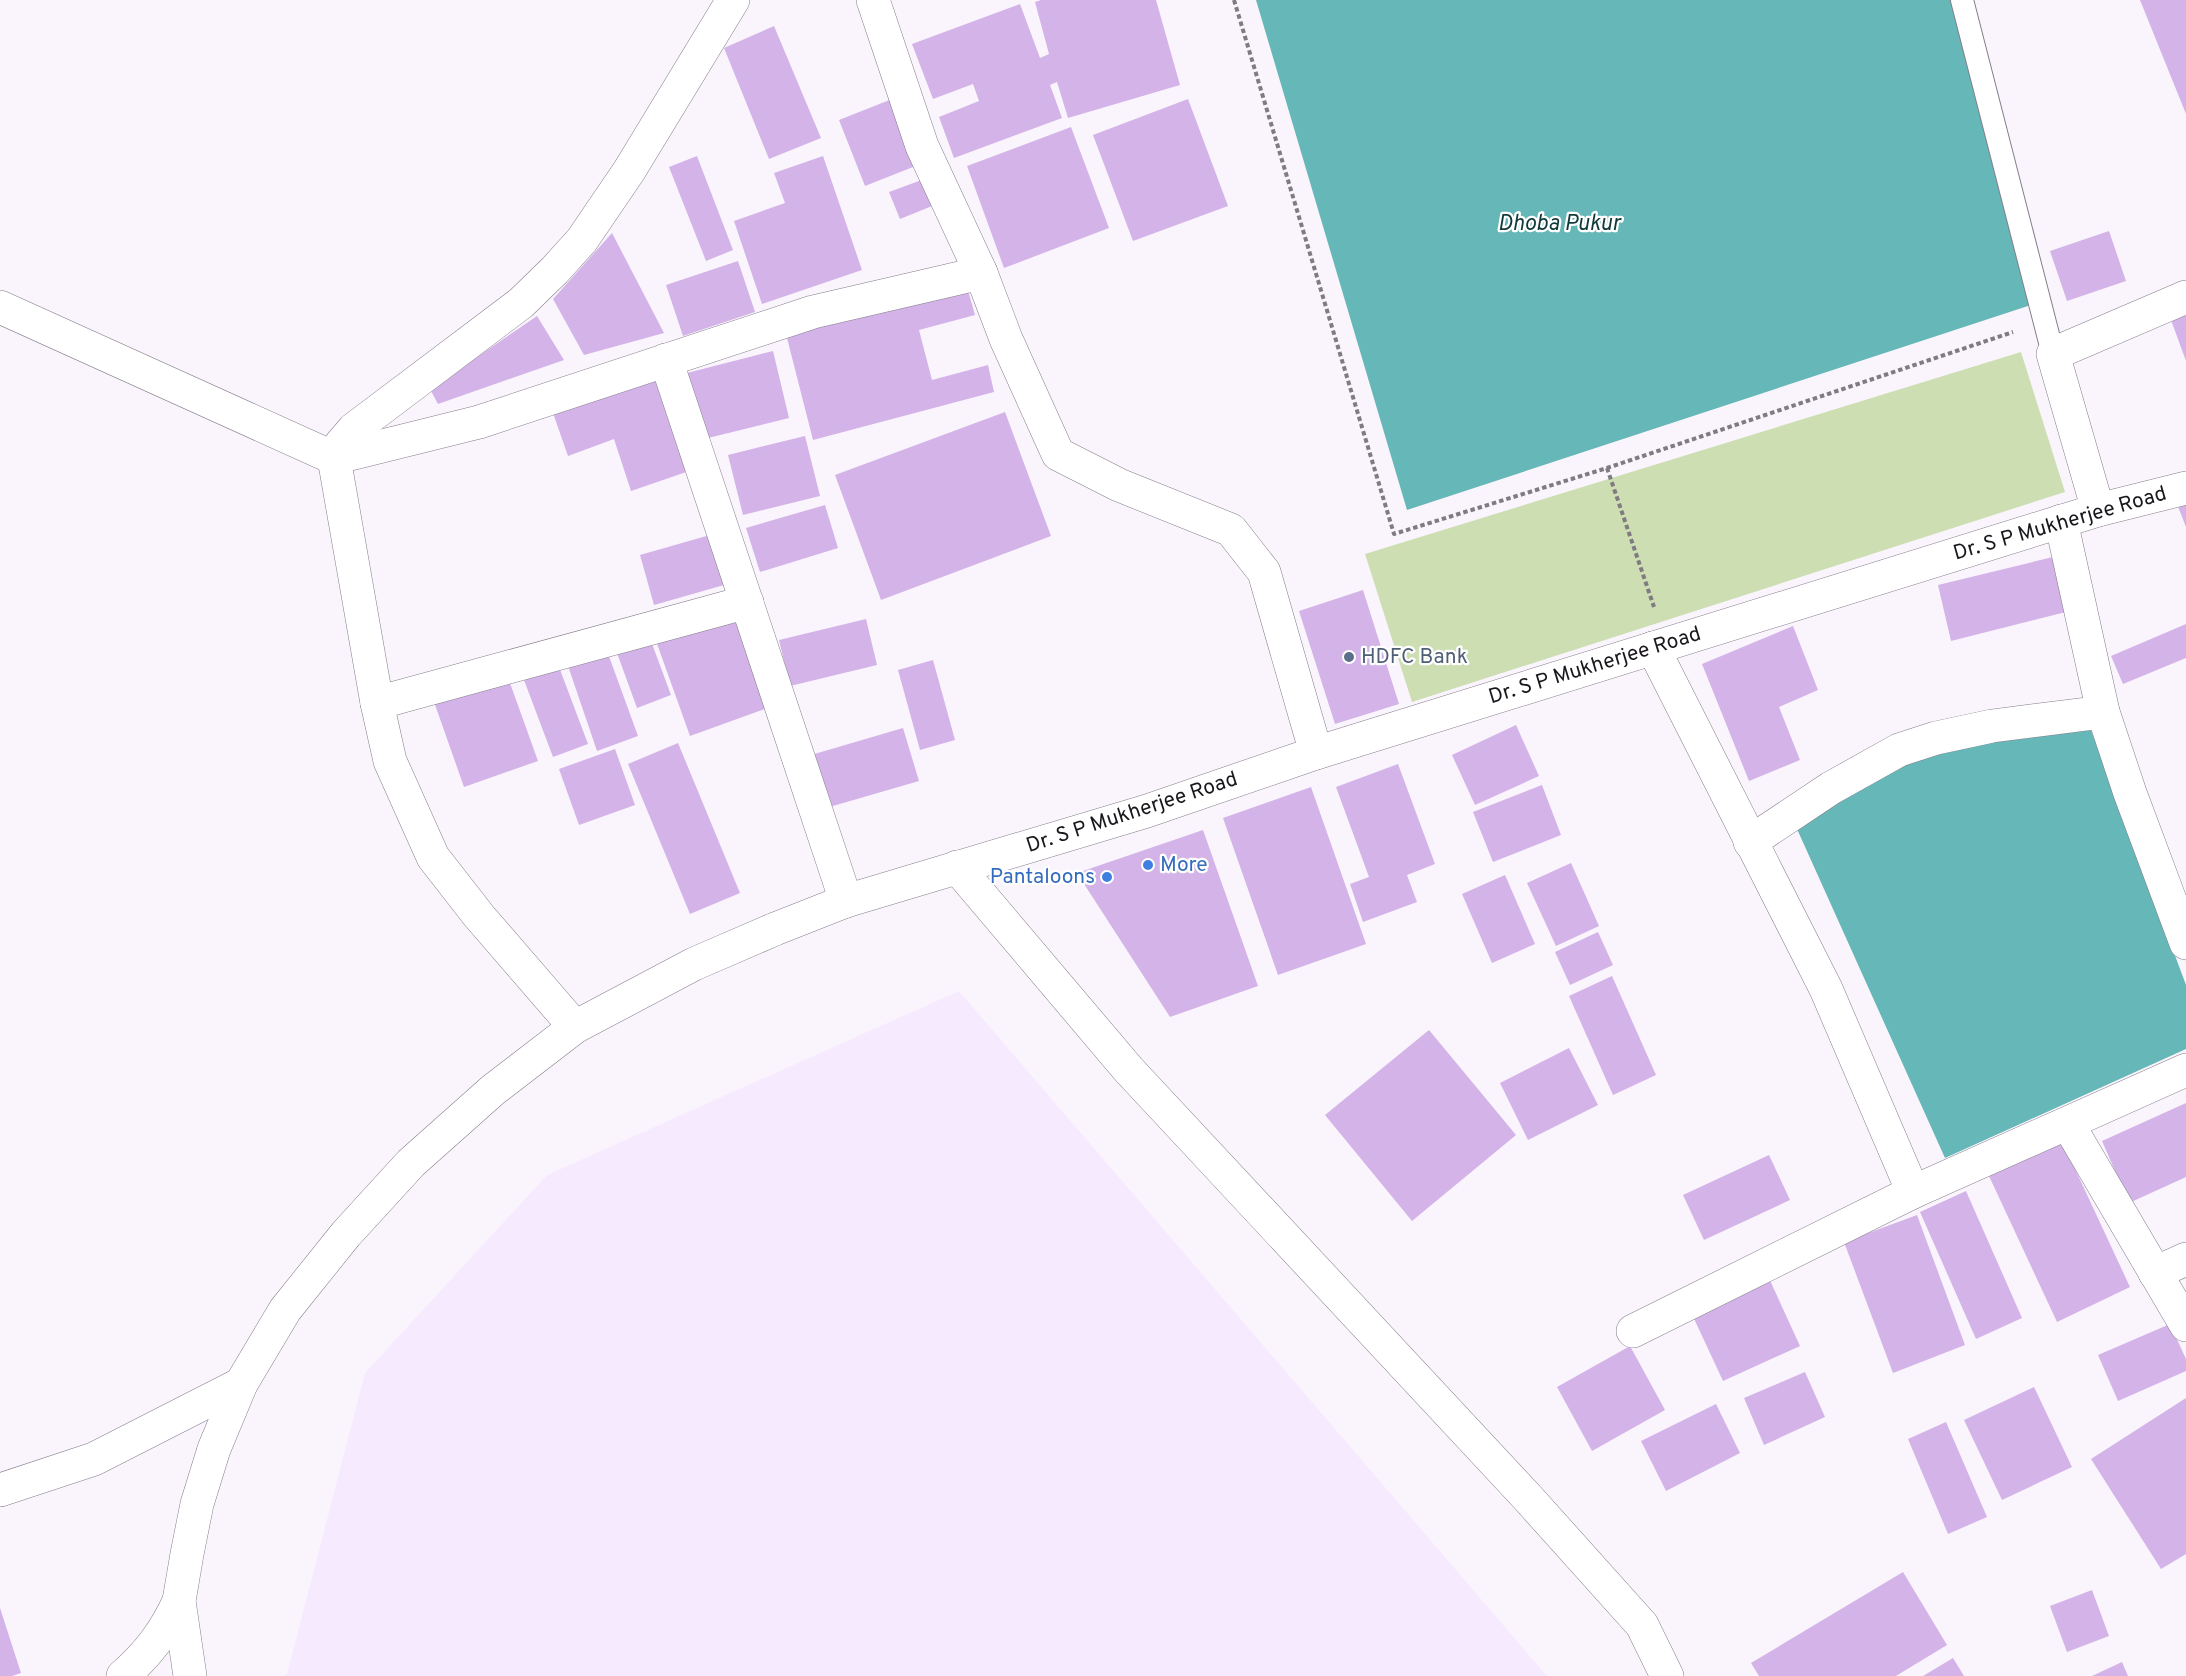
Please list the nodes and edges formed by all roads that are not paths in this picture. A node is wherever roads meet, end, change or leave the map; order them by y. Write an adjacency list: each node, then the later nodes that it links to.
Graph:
1 (733, 0): 9 (street)
2 (873, 0): 4 (street)
3 (1962, 0): 7 (lane)
4 (981, 273): 8 (street); 17 (street)
5 (2186, 297): 7 (street)
6 (0, 307): 9 (street)
7 (2053, 354): 11 (street)
8 (666, 360): 9 (street); 13 (street)
9 (334, 458): 15 (street)
10 (2186, 488): 11 (street, Dr. S P Mukherjee Road)
11 (2098, 510): 12 (street, Dr. S P Mukherjee Road)
12 (2061, 522): 14 (street, Dr. S P Mukherjee Road); 16 (street)
13 (747, 602): 15 (street); 20 (street)
14 (1660, 646): 17 (street, Dr. S P Mukherjee Road); 18 (street)
15 (377, 703): 22 (street)
16 (2103, 711): 18 (street); 21 (street)
17 (1316, 753): 19 (street, Dr. S P Mukherjee Road)
18 (1750, 842): 25 (street)
19 (957, 867): 20 (street, Dr. S P Mukherjee Road); 35 (street)
20 (846, 901): 22 (street, Dr. S P Mukherjee Road)
21 (2186, 943)
22 (575, 1027): 30 (street, Dr. S P Mukherjee Road)
23 (2186, 1070): 24 (street)
24 (2068, 1124): 25 (street); 27 (street)
25 (1913, 1192): 29 (street)
26 (2186, 1260): 27 (street)
27 (2155, 1273): 28 (street)
28 (2186, 1324)
29 (1633, 1331)
30 (241, 1384): 31 (street); 32 (street, Dr. S P Mukherjee Road)
31 (0, 1490)
32 (179, 1602): 33 (street); 34 (street)
33 (123, 1676)
34 (190, 1676)
35 (1667, 1676)

